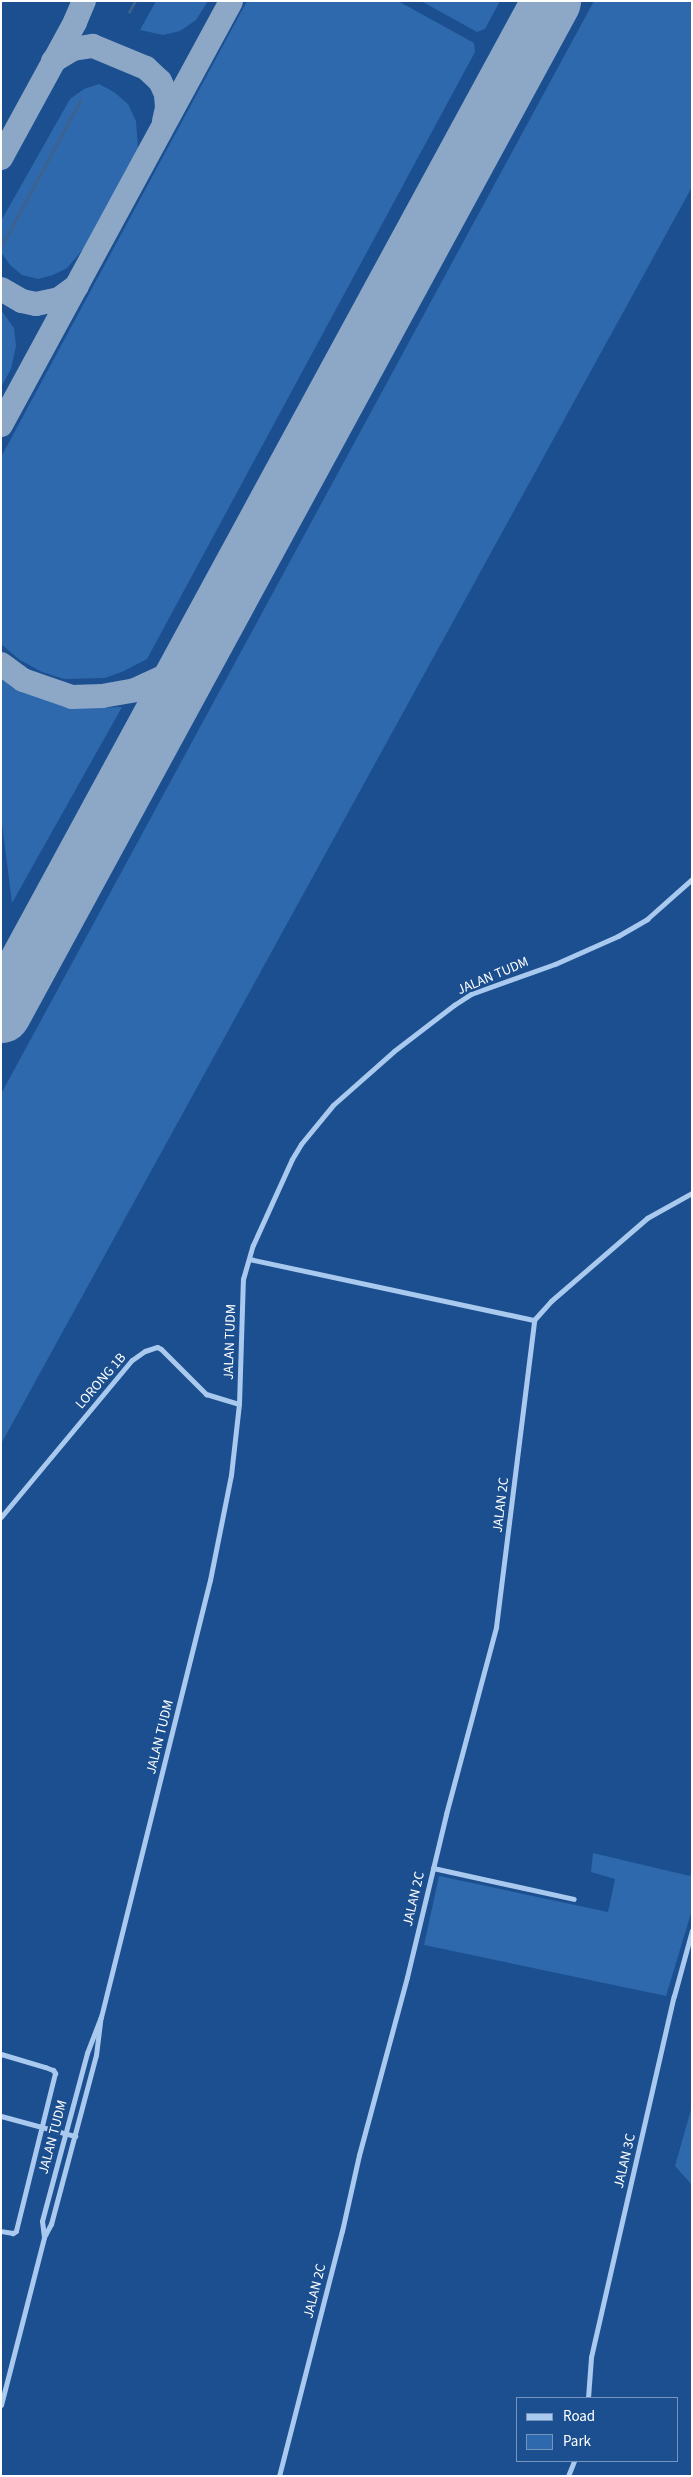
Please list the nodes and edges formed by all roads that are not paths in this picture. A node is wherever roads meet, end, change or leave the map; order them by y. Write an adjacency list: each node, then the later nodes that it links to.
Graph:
1 (692, 879): 3 (street, JALAN TUDM)
2 (692, 1193): 4 (street)
3 (249, 1259): 4 (street); 5 (street, JALAN TUDM)
4 (534, 1320): 7 (street, JALAN 2C)
5 (239, 1404): 6 (street, LORONG 1B); 10 (street, JALAN TUDM)
6 (1, 1517)
7 (433, 1868): 8 (street); 21 (street, JALAN 2C)
8 (574, 1899)
9 (692, 1930): 18 (street, JALAN 3C)
10 (100, 2017): 14 (street, JALAN TUDM); 15 (street, JALAN TUDM)
11 (1, 2054): 13 (street)
12 (1, 2116): 13 (street)
13 (43, 2127): 14 (street); 16 (street)
14 (65, 2133): 15 (street); 17 (street, JALAN TUDM)
15 (75, 2136): 17 (street, JALAN TUDM)
16 (1, 2231)
17 (44, 2237): 19 (street, JALAN TUDM)
18 (588, 2397)
19 (1, 2405)
20 (574, 2462): 22 (street)
21 (280, 2476)
22 (568, 2476)

